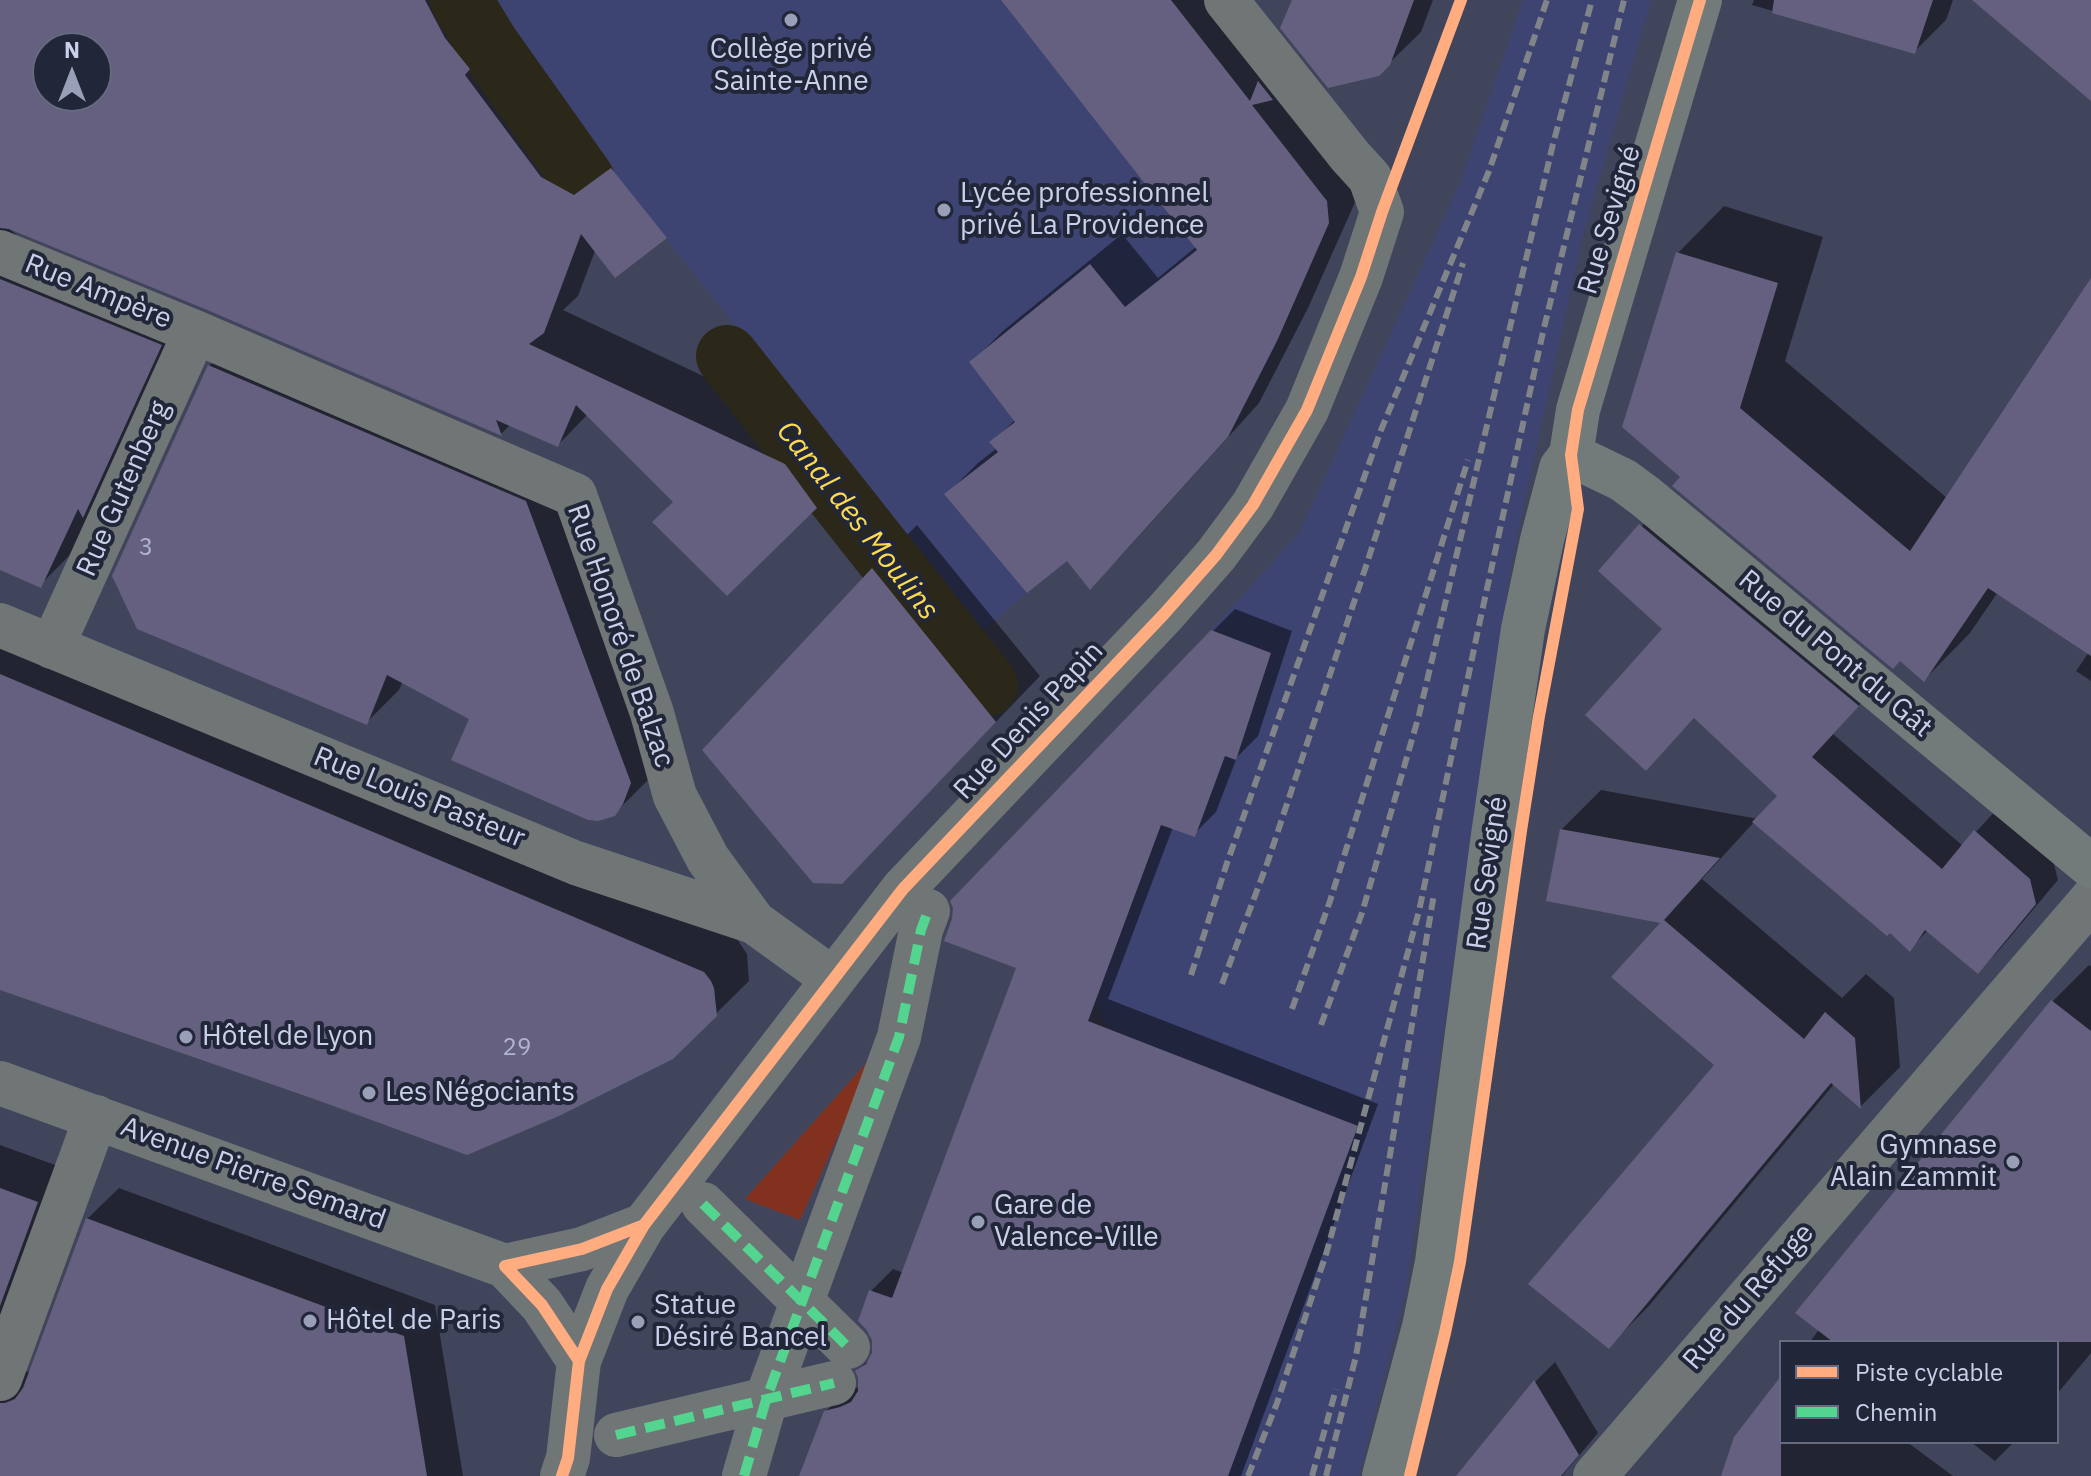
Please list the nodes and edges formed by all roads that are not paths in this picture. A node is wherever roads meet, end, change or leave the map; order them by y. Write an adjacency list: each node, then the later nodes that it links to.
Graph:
1 (1226, 0): 12 (street, Rue Denis Papin)
2 (1700, 0): 5 (street, Rue Sevigné)
3 (0, 252): 4 (street, Rue Ampère)
4 (195, 332): 7 (street, Rue Gutenberg); 11 (street, Rue Honoré de Balzac)
5 (1571, 455): 8 (street, Rue du Pont du Gât); 25 (street, Rue Sevigné)
6 (0, 625): 7 (street, Rue Louis Pasteur)
7 (52, 647): 11 (street, Rue Louis Pasteur)
8 (2091, 866)
9 (2091, 900): 26 (street, Rue du Refuge)
10 (928, 911): 18 (street)
11 (754, 922): 12 (street, Rue Louis Pasteur)
12 (833, 979): 16 (street, Rue Denis Papin)
13 (0, 1083): 14 (street, Avenue Pierre Semard)
14 (96, 1117): 17 (street, Avenue Pierre Semard); 20 (street)
15 (703, 1204): 18 (street)
16 (644, 1225): 17 (street); 19 (street, Rue Denis Papin)
17 (505, 1266): 19 (street)
18 (801, 1300): 21 (street); 21 (street)
19 (579, 1361): 23 (street, Rue Denis Papin)
20 (0, 1379)
21 (766, 1400): 22 (street); 24 (street)
22 (616, 1435)
23 (562, 1476)
24 (744, 1476)
25 (1384, 1476)
26 (1595, 1476)

